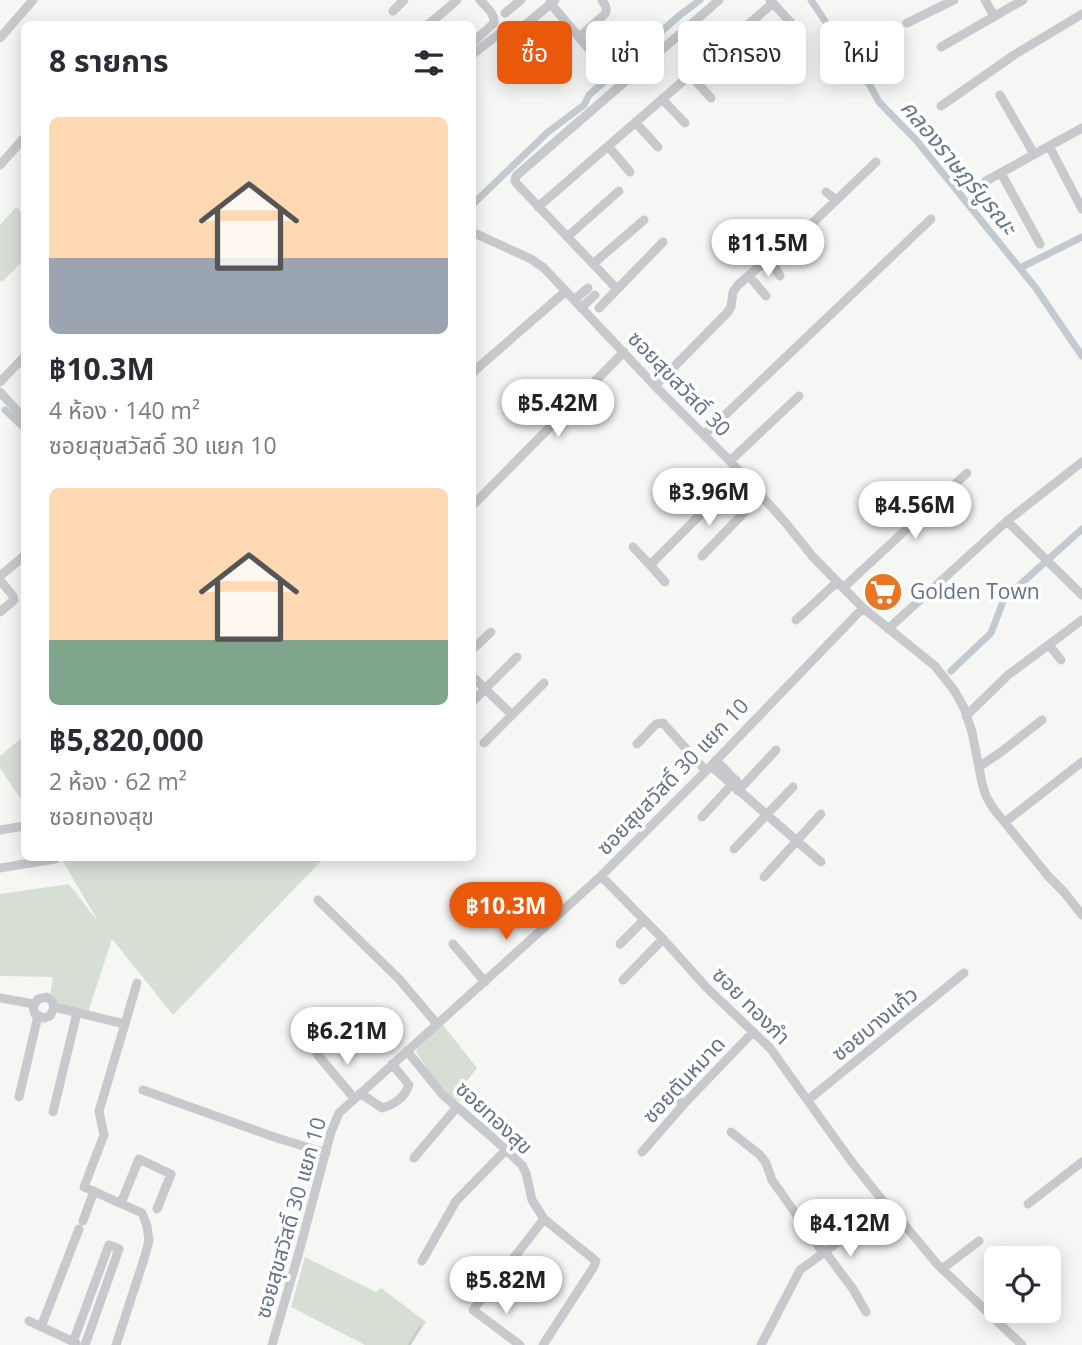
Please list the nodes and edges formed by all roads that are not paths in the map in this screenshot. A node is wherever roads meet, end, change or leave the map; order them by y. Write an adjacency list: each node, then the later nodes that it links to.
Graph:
1 (33, 0): 21 (street)
2 (404, 0): 13 (street)
3 (457, 0): 17 (street)
4 (480, 0): 23 (street)
5 (521, 0): 14 (street)
6 (602, 0): 22 (street)
7 (719, 0): 49 (street)
8 (954, 0): 20 (street)
9 (985, 0): 16 (street)
10 (1024, 0): 16 (street)
11 (551, 1): 22 (street); 26 (street)
12 (771, 1): 18 (street); 19 (street)
13 (393, 11)
14 (505, 13)
15 (1082, 14): 32 (street)
16 (994, 16): 25 (street)
17 (432, 21)
18 (751, 21)
19 (789, 21)
20 (907, 23)
21 (0, 37)
22 (579, 37): 24 (street)
23 (476, 39)
24 (586, 45)
25 (941, 47)
26 (476, 52)
27 (680, 84): 30 (street)
28 (698, 84): 31 (street)
29 (1000, 95): 40 (street)
30 (663, 99): 33 (street); 34 (street)
31 (710, 99)
32 (941, 106)
33 (635, 122): 37 (street); 39 (street)
34 (685, 123)
35 (1082, 128): 38 (street)
36 (21, 141): 42 (street)
37 (608, 146): 43 (street); 49 (street)
38 (1049, 146): 40 (street); 50 (street)
39 (658, 147)
40 (1034, 154): 44 (street)
41 (876, 162): 48 (street)
42 (0, 165)
43 (630, 173)
44 (1001, 173): 45 (street); 56 (street)
45 (986, 181)
46 (619, 191): 54 (street)
47 (826, 192): 48 (street)
48 (836, 200): 57 (street)
49 (538, 207): 54 (street)
50 (1082, 209)
51 (931, 219): 75 (street)
52 (644, 220): 58 (street)
53 (476, 234): 62 (street, ซอยสุขสวัสดิ์ 30)
54 (567, 237): 58 (street)
55 (663, 242): 61 (street)
56 (1040, 244)
57 (766, 260): 59 (street); 60 (street)
58 (593, 264): 61 (street)
59 (749, 275): 63 (street); 71 (street)
60 (780, 276)
61 (601, 285): 64 (street); 65 (street); 66 (street)
62 (566, 291): 64 (street, ซอยสุขสวัสดิ์ 30); 69 (street)
63 (766, 296)
64 (574, 300): 66 (street, ซอยสุขสวัสดิ์ 30)
65 (599, 307)
66 (581, 308): 67 (street, ซอยสุขสวัสดิ์ 30)
67 (624, 352): 71 (street, ซอยสุขสวัสดิ์ 30); 81 (street)
68 (21, 360): 70 (street)
69 (476, 370)
70 (0, 382)
71 (655, 386): 75 (street, ซอยสุขสวัสดิ์ 30)
72 (0, 392): 74 (street)
73 (799, 396): 76 (street)
74 (21, 415)
75 (705, 435): 76 (street, ซอยสุขสวัสดิ์ 30)
76 (730, 461): 79 (street, ซอยสุขสวัสดิ์ 30)
77 (1082, 462): 82 (street)
78 (967, 473): 89 (street)
79 (741, 474): 80 (street, ซอยสุขสวัสดิ์ 30); 86 (street)
80 (761, 495): 84 (street); 89 (street, ซอยสุขสวัสดิ์ 30)
81 (476, 502)
82 (1007, 521): 90 (street); 95 (street)
83 (633, 547): 86 (street)
84 (702, 556)
85 (21, 559): 87 (street)
86 (650, 565): 88 (street)
87 (0, 578): 92 (street)
88 (665, 582)
89 (840, 585): 91 (street, ซอยสุขสวัสดิ์ 30); 93 (street)
90 (1082, 595)
91 (863, 608): 95 (street, ซอยสุขสวัสดิ์ 30); 112 (street, ซอยสุขสวัสดิ์ 30 แยก 10)
92 (0, 612)
93 (796, 620)
94 (1082, 620): 97 (street)
95 (888, 629): 106 (street, ซอยสุขสวัสดิ์ 30)
96 (491, 632): 98 (street)
97 (1049, 645): 100 (street); 106 (street)
98 (476, 646)
99 (516, 657): 103 (street)
100 (1060, 660)
101 (476, 680): 103 (street)
102 (544, 683): 105 (street)
103 (486, 689): 104 (street); 105 (street)
104 (476, 698)
105 (512, 715): 108 (street)
106 (966, 716): 113 (street, ซอยสุขสวัสดิ์ 30)
107 (1042, 720): 113 (street)
108 (484, 743)
109 (637, 744): 112 (street)
110 (776, 750): 114 (street)
111 (1082, 762): 119 (street)
112 (711, 766): 114 (street); 127 (street, ซอยสุขสวัสดิ์ 30 แยก 10)
113 (979, 767): 119 (street, ซอยสุขสวัสดิ์ 30)
114 (738, 787): 116 (street); 118 (street)
115 (793, 787): 116 (street)
116 (767, 814): 122 (street); 123 (street)
117 (821, 814): 122 (street)
118 (702, 817)
119 (1005, 821): 130 (street, ซอยสุขสวัสดิ์ 30)
120 (21, 826): 121 (street)
121 (0, 830)
122 (796, 841): 125 (street); 128 (street)
123 (734, 849)
124 (43, 861): 126 (street)
125 (821, 862)
126 (0, 868)
127 (601, 876): 131 (street, ซอย ทองภํา); 137 (street, ซอยสุขสวัสดิ์ 30 แยก 10)
128 (764, 877)
129 (318, 901): 146 (street)
130 (1082, 915)
131 (644, 920): 132 (street, ซอย ทองภํา); 134 (street)
132 (663, 939): 136 (street); 147 (street, ซอย ทองภํา)
133 (453, 944): 137 (street)
134 (620, 944)
135 (964, 974): 155 (street, ซอยบางแก้ว)
136 (623, 980)
137 (485, 982): 146 (street, ซอยสุขสวัสดิ์ 30 แยก 10)
138 (138, 983): 145 (street)
139 (1, 999): 140 (street); 142 (street)
140 (34, 1004): 141 (street); 144 (street)
141 (54, 1007): 143 (street); 144 (street)
142 (0, 1009)
143 (77, 1013): 145 (street); 158 (street)
144 (38, 1016): 154 (street)
145 (125, 1024): 165 (street)
146 (437, 1024): 148 (street, ซอยสุขสวัสดิ์ 30 แยก 10)
147 (753, 1032): 155 (street, ซอย ทองภํา); 156 (street, ซอยตันหมาด)
148 (407, 1051): 150 (street, ซอยสุขสวัสดิ์ 30 แยก 10); 157 (street, ซอยทองสุข)
149 (317, 1054): 153 (street)
150 (392, 1064): 153 (street, ซอยสุขสวัสดิ์ 30 แยก 10); 153 (street)
151 (144, 1090): 162 (street)
152 (670, 1094): 156 (street)
153 (357, 1096): 162 (street, ซอยสุขสวัสดิ์ 30 แยก 10)
154 (19, 1097)
155 (808, 1100): 168 (street, ซอย ทองภํา)
156 (684, 1104): 161 (street, ซอยตันหมาด)
157 (457, 1107): 160 (street, ซอยทองสุข); 163 (street)
158 (53, 1112)
159 (731, 1132): 172 (street)
160 (506, 1150): 170 (street, ซอยทองสุข); 173 (street)
161 (642, 1152)
162 (326, 1153): 180 (street, ซอยสุขสวัสดิ์ 30 แยก 10)
163 (414, 1158)
164 (1082, 1163): 167 (street)
165 (94, 1191): 166 (street); 177 (street)
166 (121, 1203): 169 (street); 179 (street)
167 (1028, 1203)
168 (887, 1206): 172 (street); 174 (street, ซอย ทองภํา)
169 (157, 1209)
170 (544, 1219): 181 (street); 182 (street, ซอยทองสุข)
171 (979, 1241): 174 (street)
172 (825, 1253): 175 (street); 183 (street)
173 (422, 1261)
174 (940, 1267): 184 (street, ซอย ทองภํา)
175 (866, 1312)
176 (29, 1321): 177 (street)
177 (41, 1327): 178 (street)
178 (80, 1344): 178 (street)
179 (116, 1345)
180 (272, 1345)
181 (520, 1345)
182 (543, 1345)
183 (761, 1345)
184 (1022, 1345)

